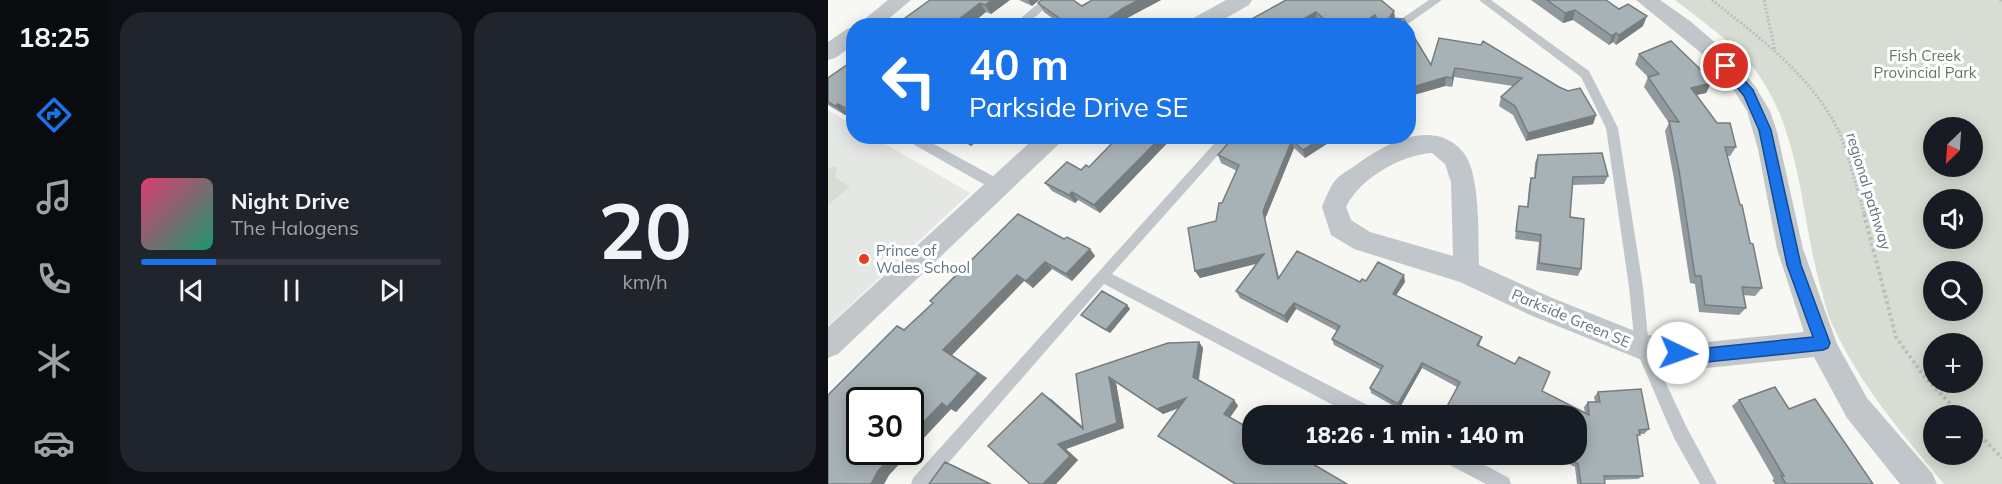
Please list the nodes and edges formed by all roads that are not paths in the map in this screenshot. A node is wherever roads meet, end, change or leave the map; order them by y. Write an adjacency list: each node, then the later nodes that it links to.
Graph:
1 (1049, 0): 8 (lane)
2 (1242, 0): 9 (street)
3 (1437, 0): 10 (lane)
4 (1484, 0): 21 (lane)
5 (1646, 0): 19 (street)
6 (900, 1): 7 (street)
7 (877, 18)
8 (1027, 18)
9 (1209, 18)
10 (1409, 18)
11 (846, 40): 12 (street)
12 (828, 53)
13 (923, 144): 16 (lane)
14 (1044, 144): 16 (street)
15 (1222, 144): 18 (lane)
16 (999, 186): 20 (street)
17 (1466, 272): 17 (street, Parkside Green SE); 21 (street, Parkside Green SE)
18 (1101, 276): 22 (lane); 24 (lane)
19 (1823, 343): 21 (street, Parkside Green SE); 27 (street)
20 (828, 345)
21 (1642, 347): 26 (lane)
22 (1350, 405)
23 (1467, 465): 25 (lane)
24 (919, 484)
25 (1503, 484)
26 (1709, 484)
27 (1921, 484)

